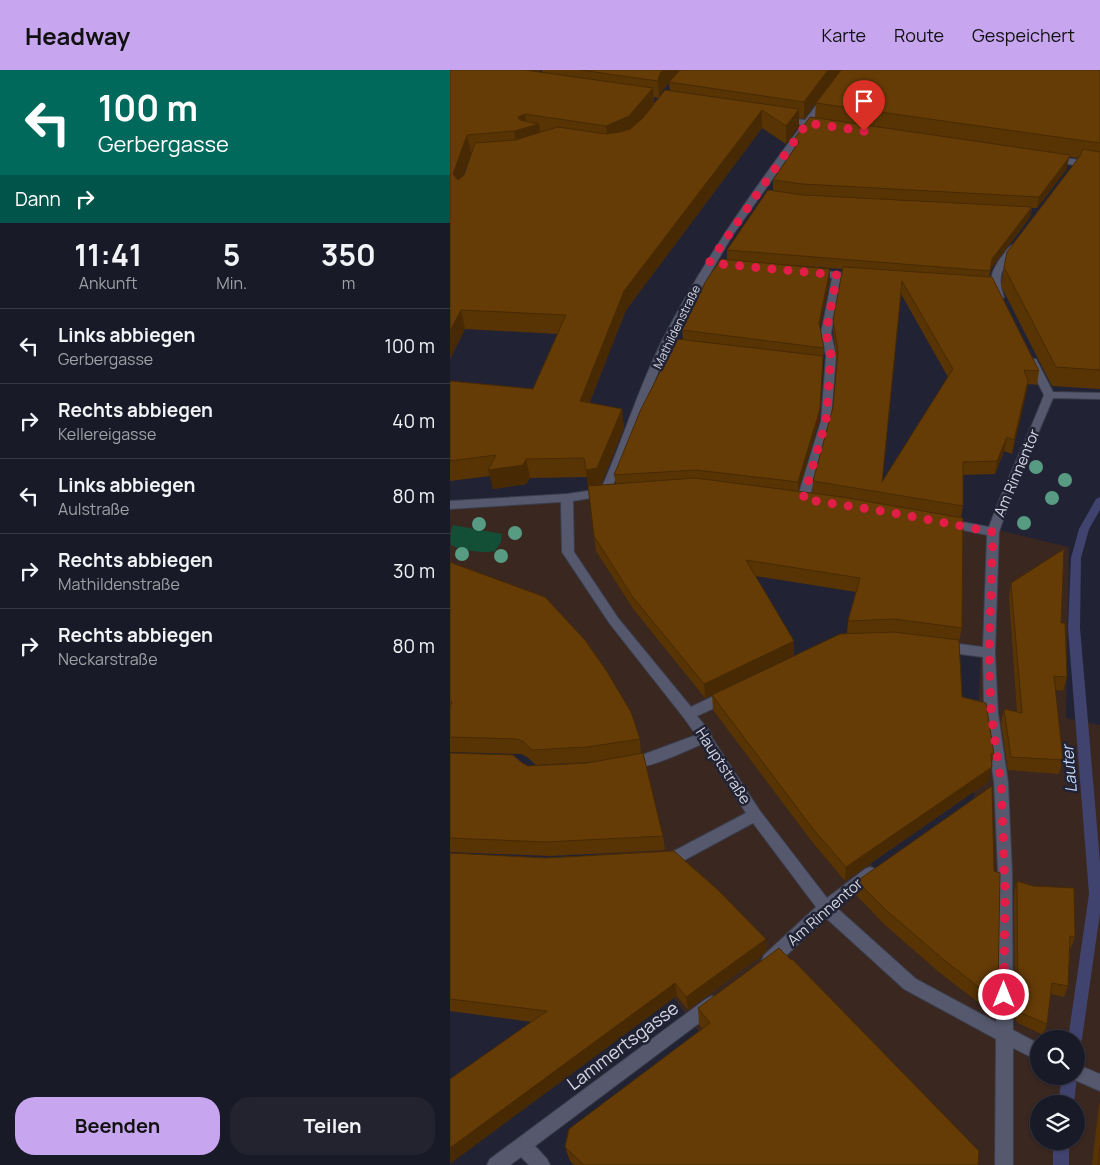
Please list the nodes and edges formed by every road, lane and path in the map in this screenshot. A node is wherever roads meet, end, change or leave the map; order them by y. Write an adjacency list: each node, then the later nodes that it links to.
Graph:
1 (846, 70): 3 (street, Mathildenstraße)
2 (768, 117): 3 (street)
3 (807, 123): 4 (street); 12 (street, Mathildenstraße)
4 (826, 126)
5 (1046, 158): 6 (street)
6 (1100, 166)
7 (1018, 242): 11 (street)
8 (807, 272): 9 (street)
9 (837, 275): 10 (street); 20 (street)
10 (866, 277)
11 (1002, 303)
12 (666, 343): 13 (street); 17 (street, Mathildenstraße)
13 (680, 344)
14 (1028, 353): 15 (street)
15 (1049, 395): 16 (street); 23 (street, Am Rinnentor)
16 (1100, 396)
17 (605, 492): 18 (street); 19 (street)
18 (620, 492)
19 (567, 498): 21 (street); 27 (street, Hauptstraße)
20 (803, 499)
21 (450, 506)
22 (936, 521): 23 (street)
23 (993, 532): 25 (street, Am Rinnentor)
24 (931, 645): 25 (street)
25 (989, 653): 30 (street, Am Rinnentor)
26 (736, 691): 27 (street)
27 (689, 714): 28 (street, Hauptstraße)
28 (706, 737): 29 (street); 32 (street, Hauptstraße)
29 (616, 765)
30 (1001, 782): 31 (street); 38 (street, Am Rinnentor)
31 (986, 792)
32 (755, 815): 33 (street); 35 (street, Hauptstraße)
33 (646, 860)
34 (880, 867): 35 (street, Am Rinnentor)
35 (826, 908): 36 (street, Am Rinnentor); 38 (street, Hauptstraße)
36 (757, 970)
37 (726, 993): 42 (street, Lammertsgasse)
38 (1003, 1036): 39 (street, Hauptstraße); 45 (street, Am Rinnentor)
39 (1030, 1049)
40 (1085, 1076): 41 (street)
41 (1100, 1083)
42 (522, 1146): 43 (street, Lammertsgasse); 44 (street)
43 (496, 1165)
44 (541, 1165)
45 (1004, 1165)

